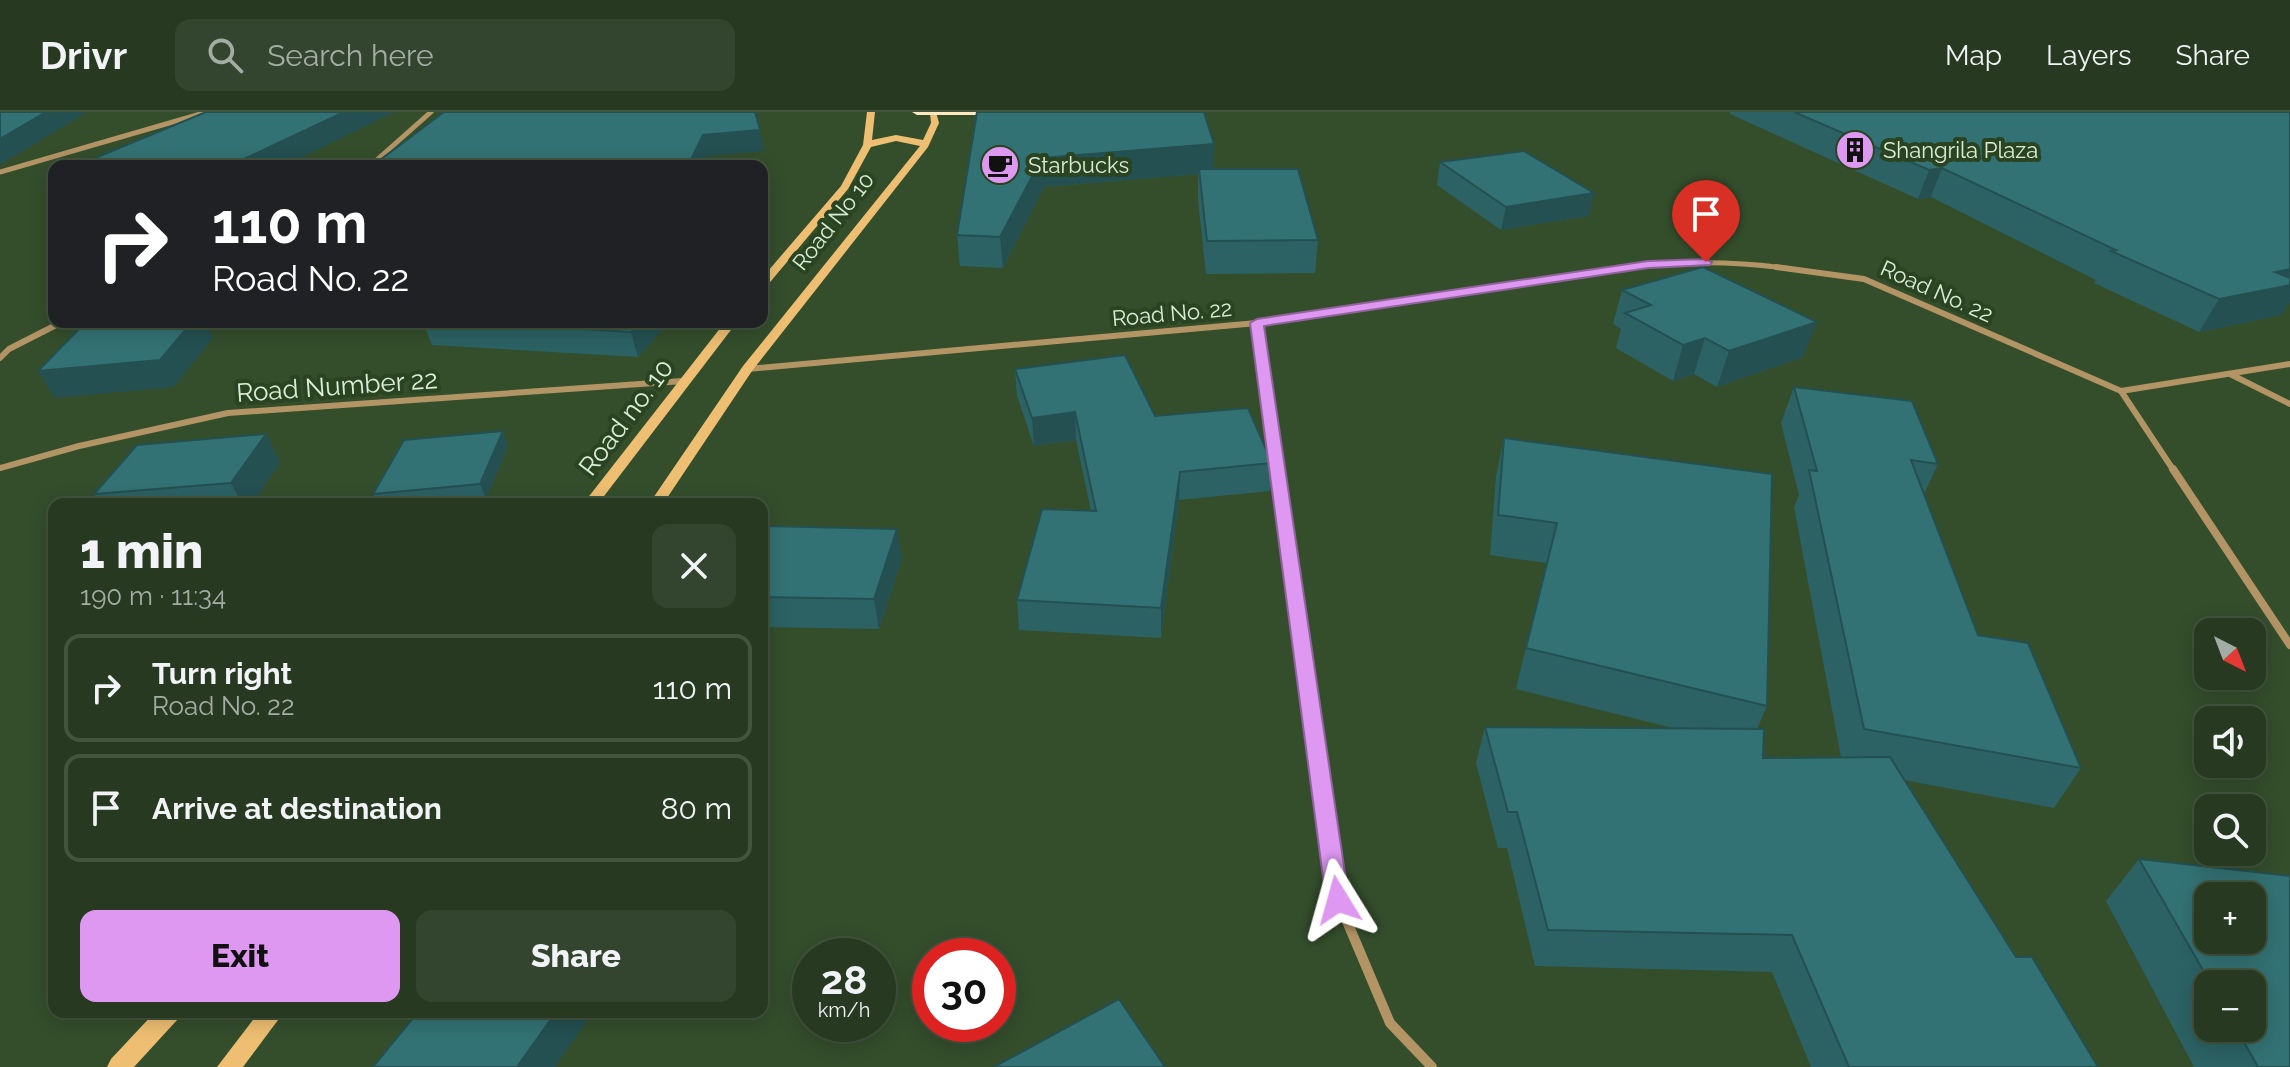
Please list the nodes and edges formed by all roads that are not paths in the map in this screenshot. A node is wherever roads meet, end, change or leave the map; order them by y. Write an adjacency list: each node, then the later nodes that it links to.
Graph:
1 (207, 112): 10 (street)
2 (431, 112): 9 (street)
3 (871, 112): 7 (main road)
4 (917, 112): 6 (main road)
5 (1032, 112): 6 (main road)
6 (934, 119): 8 (main road, Road No 10)
7 (867, 145): 8 (main road); 11 (main road)
8 (925, 145): 17 (main road, Road No 10)
9 (377, 160)
10 (0, 172)
11 (768, 278)
12 (1257, 323): 17 (street, Road No. 22); 20 (street, Road No. 22); 30 (street)
13 (50, 328): 15 (street)
14 (726, 328): 19 (main road, Road no. 10)
15 (0, 358)
16 (2290, 364): 18 (street)
17 (747, 369): 24 (main road, Road No 10)
18 (2229, 374): 20 (street); 21 (street)
19 (683, 381): 22 (street, Road Number 22); 23 (main road, Road no. 10)
20 (2121, 391): 25 (street)
21 (2290, 404)
22 (0, 468)
23 (595, 498)
24 (660, 498)
25 (2290, 645)
26 (164, 1018): 28 (main road)
27 (268, 1018): 29 (main road)
28 (119, 1067)
29 (229, 1067)
30 (1432, 1067)

